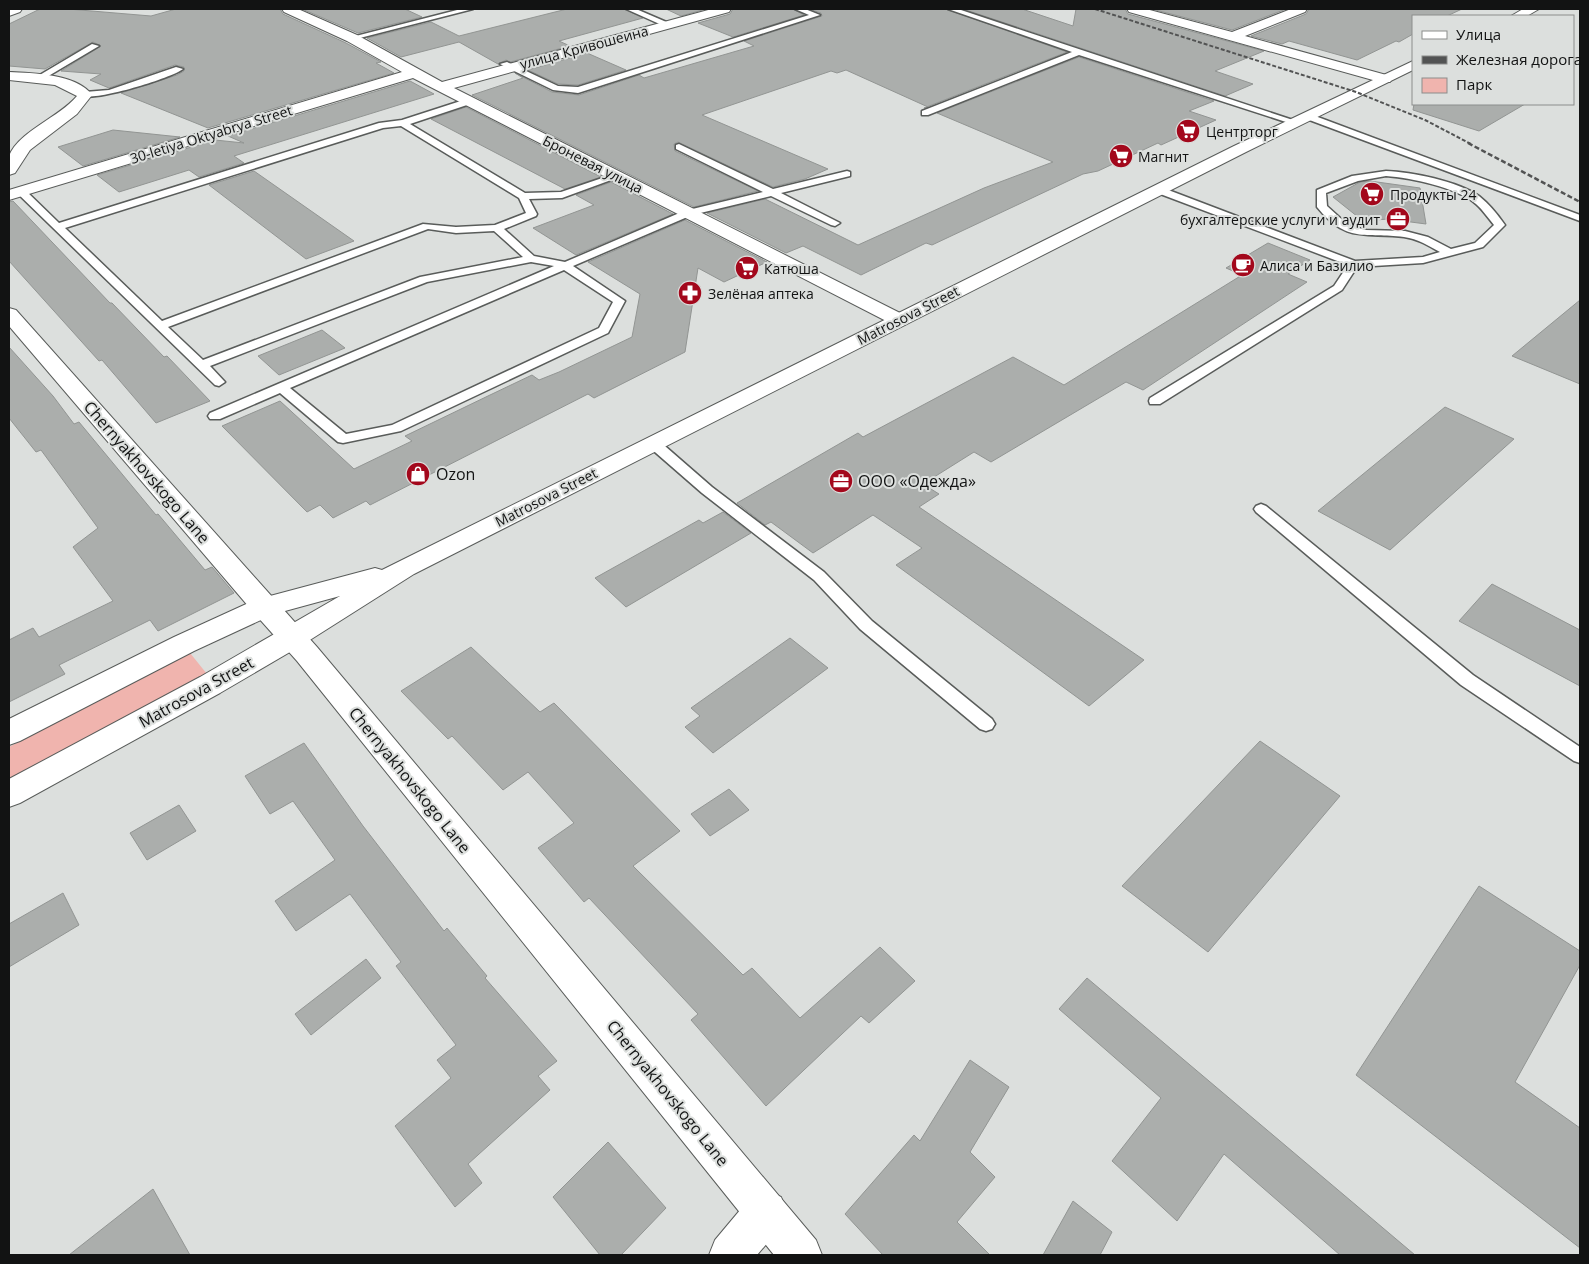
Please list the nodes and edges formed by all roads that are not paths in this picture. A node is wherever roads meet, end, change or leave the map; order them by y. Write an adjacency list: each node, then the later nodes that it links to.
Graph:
1 (16, 9): 11 (main road)
2 (288, 9): 15 (main road, Броневая улица)
3 (469, 9): 15 (lane)
4 (630, 9): 13 (lane)
5 (724, 9): 13 (main road, улица Кривошеина)
6 (798, 9): 18 (lane)
7 (952, 9): 17 (lane)
8 (1134, 9): 14 (main road)
9 (1301, 9): 14 (main road)
10 (1533, 9): 12 (main road)
11 (9, 12)
12 (1519, 15)
13 (667, 24): 18 (main road, улица Кривошеина)
14 (1232, 36): 24 (main road)
15 (352, 38): 21 (main road, Броневая улица)
16 (95, 46): 23 (lane)
17 (1079, 52): 28 (lane); 29 (lane)
18 (508, 66): 25 (main road, улица Кривошеина)
19 (1412, 66): 24 (main road, Matrosova Street)
20 (179, 69): 26 (lane)
21 (414, 73): 25 (main road, Броневая улица); 36 (main road, 30-letiya Oktyabrya Street)
22 (9, 76): 23 (main road)
23 (37, 79): 26 (main road)
24 (1385, 79): 29 (main road, Matrosova Street)
25 (442, 86): 27 (main road, Броневая улица)
26 (85, 95): 32 (main road)
27 (470, 100): 30 (lane); 34 (main road, Броневая улица)
28 (925, 113)
29 (1301, 119): 35 (main road, Matrosova Street); 40 (lane)
30 (403, 123): 38 (lane); 42 (lane)
31 (679, 147): 37 (lane)
32 (9, 170)
33 (847, 174): 37 (lane)
34 (617, 176): 38 (lane); 39 (main road, Броневая улица)
35 (1159, 190): 46 (lane); 49 (main road, Matrosova Street)
36 (14, 193): 42 (lane)
37 (772, 193): 39 (lane); 41 (lane)
38 (523, 196): 43 (lane)
39 (688, 213): 47 (lane); 49 (main road, Броневая улица)
40 (1580, 218)
41 (835, 223)
42 (57, 227): 50 (lane)
43 (497, 228): 45 (lane); 50 (lane)
44 (1450, 253): 44 (lane); 46 (lane)
45 (531, 259): 47 (lane); 51 (lane)
46 (1354, 264): 54 (lane)
47 (564, 265): 53 (lane); 53 (lane)
48 (9, 314): 59 (main road, Chernyakhovskogo Lane)
49 (899, 320): 56 (main road, Matrosova Street)
50 (160, 326): 51 (lane)
51 (202, 365): 52 (lane)
52 (219, 382)
53 (282, 387): 55 (lane)
54 (1154, 401)
55 (216, 416)
56 (653, 443): 58 (main road, Matrosova Street); 61 (lane)
57 (1261, 509): 63 (lane)
58 (405, 568): 59 (main road, Matrosova Street); 60 (main road, Matrosova Street)
59 (265, 607): 60 (main road, Chernyakhovskogo Lane); 62 (main road, Matrosova Street)
60 (292, 638): 64 (main road, Matrosova Street); 65 (main road, Chernyakhovskogo Lane)
61 (986, 724)
62 (9, 733)
63 (1580, 756)
64 (9, 794)
65 (766, 1212): 66 (main road); 67 (main road, Chernyakhovskogo Lane)
66 (730, 1255)
67 (801, 1255)

